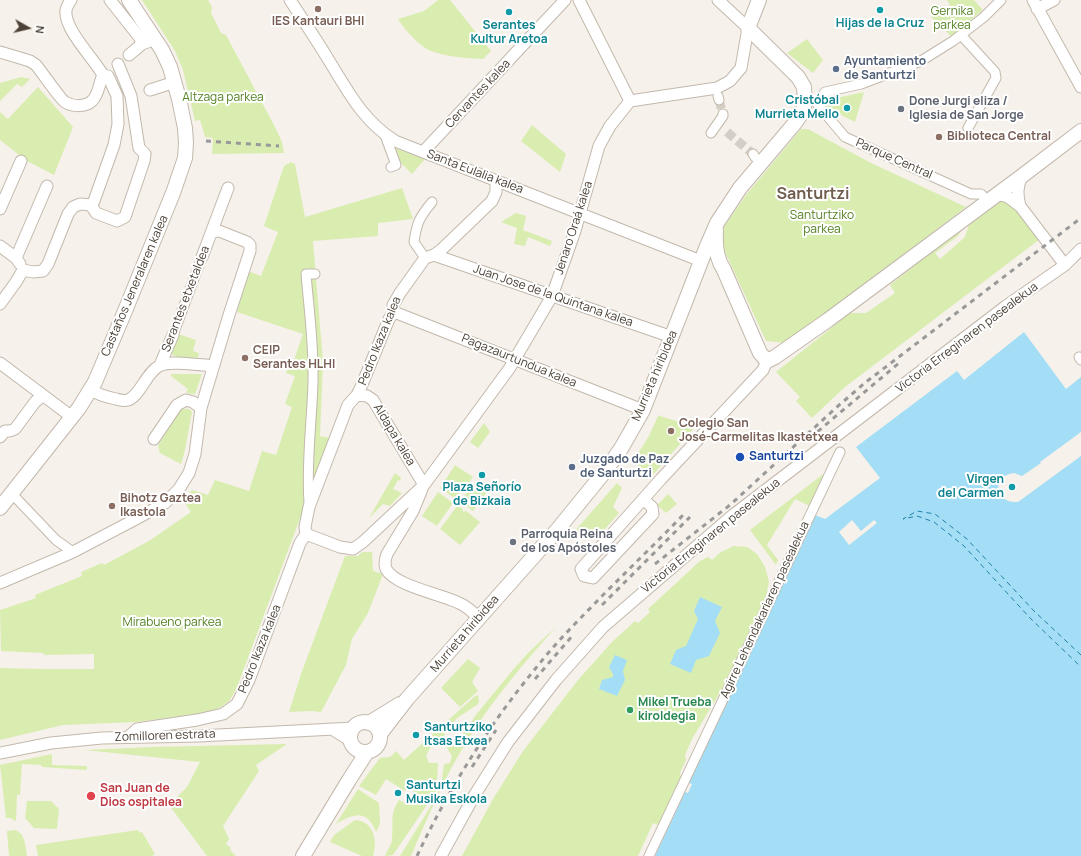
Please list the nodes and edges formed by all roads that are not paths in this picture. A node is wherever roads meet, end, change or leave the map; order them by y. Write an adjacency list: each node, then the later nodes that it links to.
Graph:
1 (71, 0): 19 (street)
2 (110, 0): 15 (street)
3 (129, 0): 14 (street, Castaños Jeneralaren kalea)
4 (290, 0): 29 (street, Santa Eulalia kalea)
5 (565, 0): 30 (street, Cervantes kalea)
6 (579, 0): 23 (street)
7 (718, 0): 12 (street)
8 (760, 0): 12 (street)
9 (1001, 0): 13 (street)
10 (1054, 0): 11 (street)
11 (1035, 4): 21 (street)
12 (748, 28): 23 (street); 24 (street)
13 (961, 35): 24 (street); 26 (street)
14 (156, 40): 15 (street); 20 (street, Castaños Jeneralaren kalea)
15 (142, 44): 17 (street)
16 (0, 52): 19 (street)
17 (129, 55)
18 (118, 64): 39 (street)
19 (103, 75): 39 (street)
20 (175, 82): 22 (street); 65 (street, Castaños Jeneralaren kalea)
21 (1081, 87)
22 (150, 90)
23 (630, 101): 42 (street, Jenaro Oraá kalea)
24 (811, 104): 37 (street, Parque Central); 43 (street, Murrieta hiribidea)
25 (723, 114): 28 (street)
26 (968, 128)
27 (1081, 131): 33 (street)
28 (711, 133)
29 (385, 135): 30 (street, Santa Eulalia kalea); 32 (street)
30 (423, 152): 34 (street, Santa Eulalia kalea)
31 (21, 161): 41 (street)
32 (391, 167)
33 (1022, 176): 37 (street); 40 (street)
34 (496, 181): 42 (street, Santa Eulalia kalea); 48 (street, Pedro Ikaza kalea)
35 (47, 186): 49 (street)
36 (228, 188): 44 (street, Serantes etxetaldea)
37 (990, 195): 40 (street); 61 (street)
38 (432, 202): 48 (street)
39 (86, 204): 53 (street)
40 (1020, 206): 52 (street)
41 (0, 210)
42 (580, 213): 50 (street, Santa Eulalia kalea); 55 (street, Jenaro Oraá kalea)
43 (717, 223): 50 (street, Murrieta hiribidea); 51 (street)
44 (212, 232): 47 (street, Serantes etxetaldea); 64 (street, Serantes etxetaldea)
45 (0, 246): 49 (street)
46 (1081, 249): 52 (street, Victoria Erreginaren pasealekua)
47 (202, 257): 58 (street, Serantes etxetaldea)
48 (429, 257): 55 (street, Juan Jose de la Quintana kalea); 57 (street, Pedro Ikaza kalea)
49 (16, 258): 53 (street)
50 (701, 261): 51 (street, Santa Eulalia kalea); 59 (street, Murrieta hiribidea)
51 (720, 264): 61 (street)
52 (1065, 265): 90 (street, Victoria Erreginaren pasealekua)
53 (22, 270): 56 (street)
54 (315, 274): 77 (street, Pedro Ikaza kalea)
55 (552, 296): 59 (street, Juan Jose de la Quintana kalea); 60 (street, Jenaro Oraá kalea)
56 (0, 304)
57 (394, 312): 60 (street, Pagazaurtundua kalea); 67 (street, Pedro Ikaza kalea)
58 (173, 335): 63 (street, Serantes etxetaldea)
59 (672, 337): 69 (street, Murrieta hiribidea)
60 (514, 360): 69 (street, Pagazaurtundua kalea); 74 (street, Jenaro Oraá kalea)
61 (767, 361): 76 (street)
62 (0, 363): 66 (street)
63 (160, 365): 64 (street, Serantes etxetaldea); 65 (street, Serantes etxetaldea)
64 (212, 369): 68 (street)
65 (90, 389): 70 (street, Castaños Jeneralaren kalea)
66 (43, 395): 70 (street); 71 (street)
67 (357, 395): 74 (street, Aldapa kalea); 77 (street, Pedro Ikaza kalea)
68 (201, 408): 72 (street); 80 (street)
69 (643, 410): 82 (street, Murrieta hiribidea)
70 (72, 416): 78 (street, Castaños Jeneralaren kalea)
71 (2, 431)
72 (154, 439)
73 (840, 452): 91 (street, Agirre Lehendakariaren pasealekua)
74 (424, 485): 79 (street, Jenaro Oraá kalea); 82 (street, Jenaro Oraá kalea)
75 (16, 498): 80 (street)
76 (643, 499): 76 (street)
77 (309, 507): 79 (street, Pedro Ikaza kalea)
78 (0, 508)
79 (306, 534): 86 (street, Pedro Ikaza kalea)
80 (73, 552): 81 (street)
81 (0, 583)
82 (478, 618): 83 (street, Murrieta hiribidea)
83 (407, 699): 84 (street, Murrieta hiribidea); 85 (street, Murrieta hiribidea)
84 (369, 723): 85 (street); 87 (street)
85 (380, 734): 87 (street)
86 (128, 737): 87 (street, Zomilloren estrata); 88 (street, Zomilloren estrata)
87 (357, 742): 89 (street)
88 (0, 753)
89 (303, 856)
90 (441, 856)
91 (649, 856)

